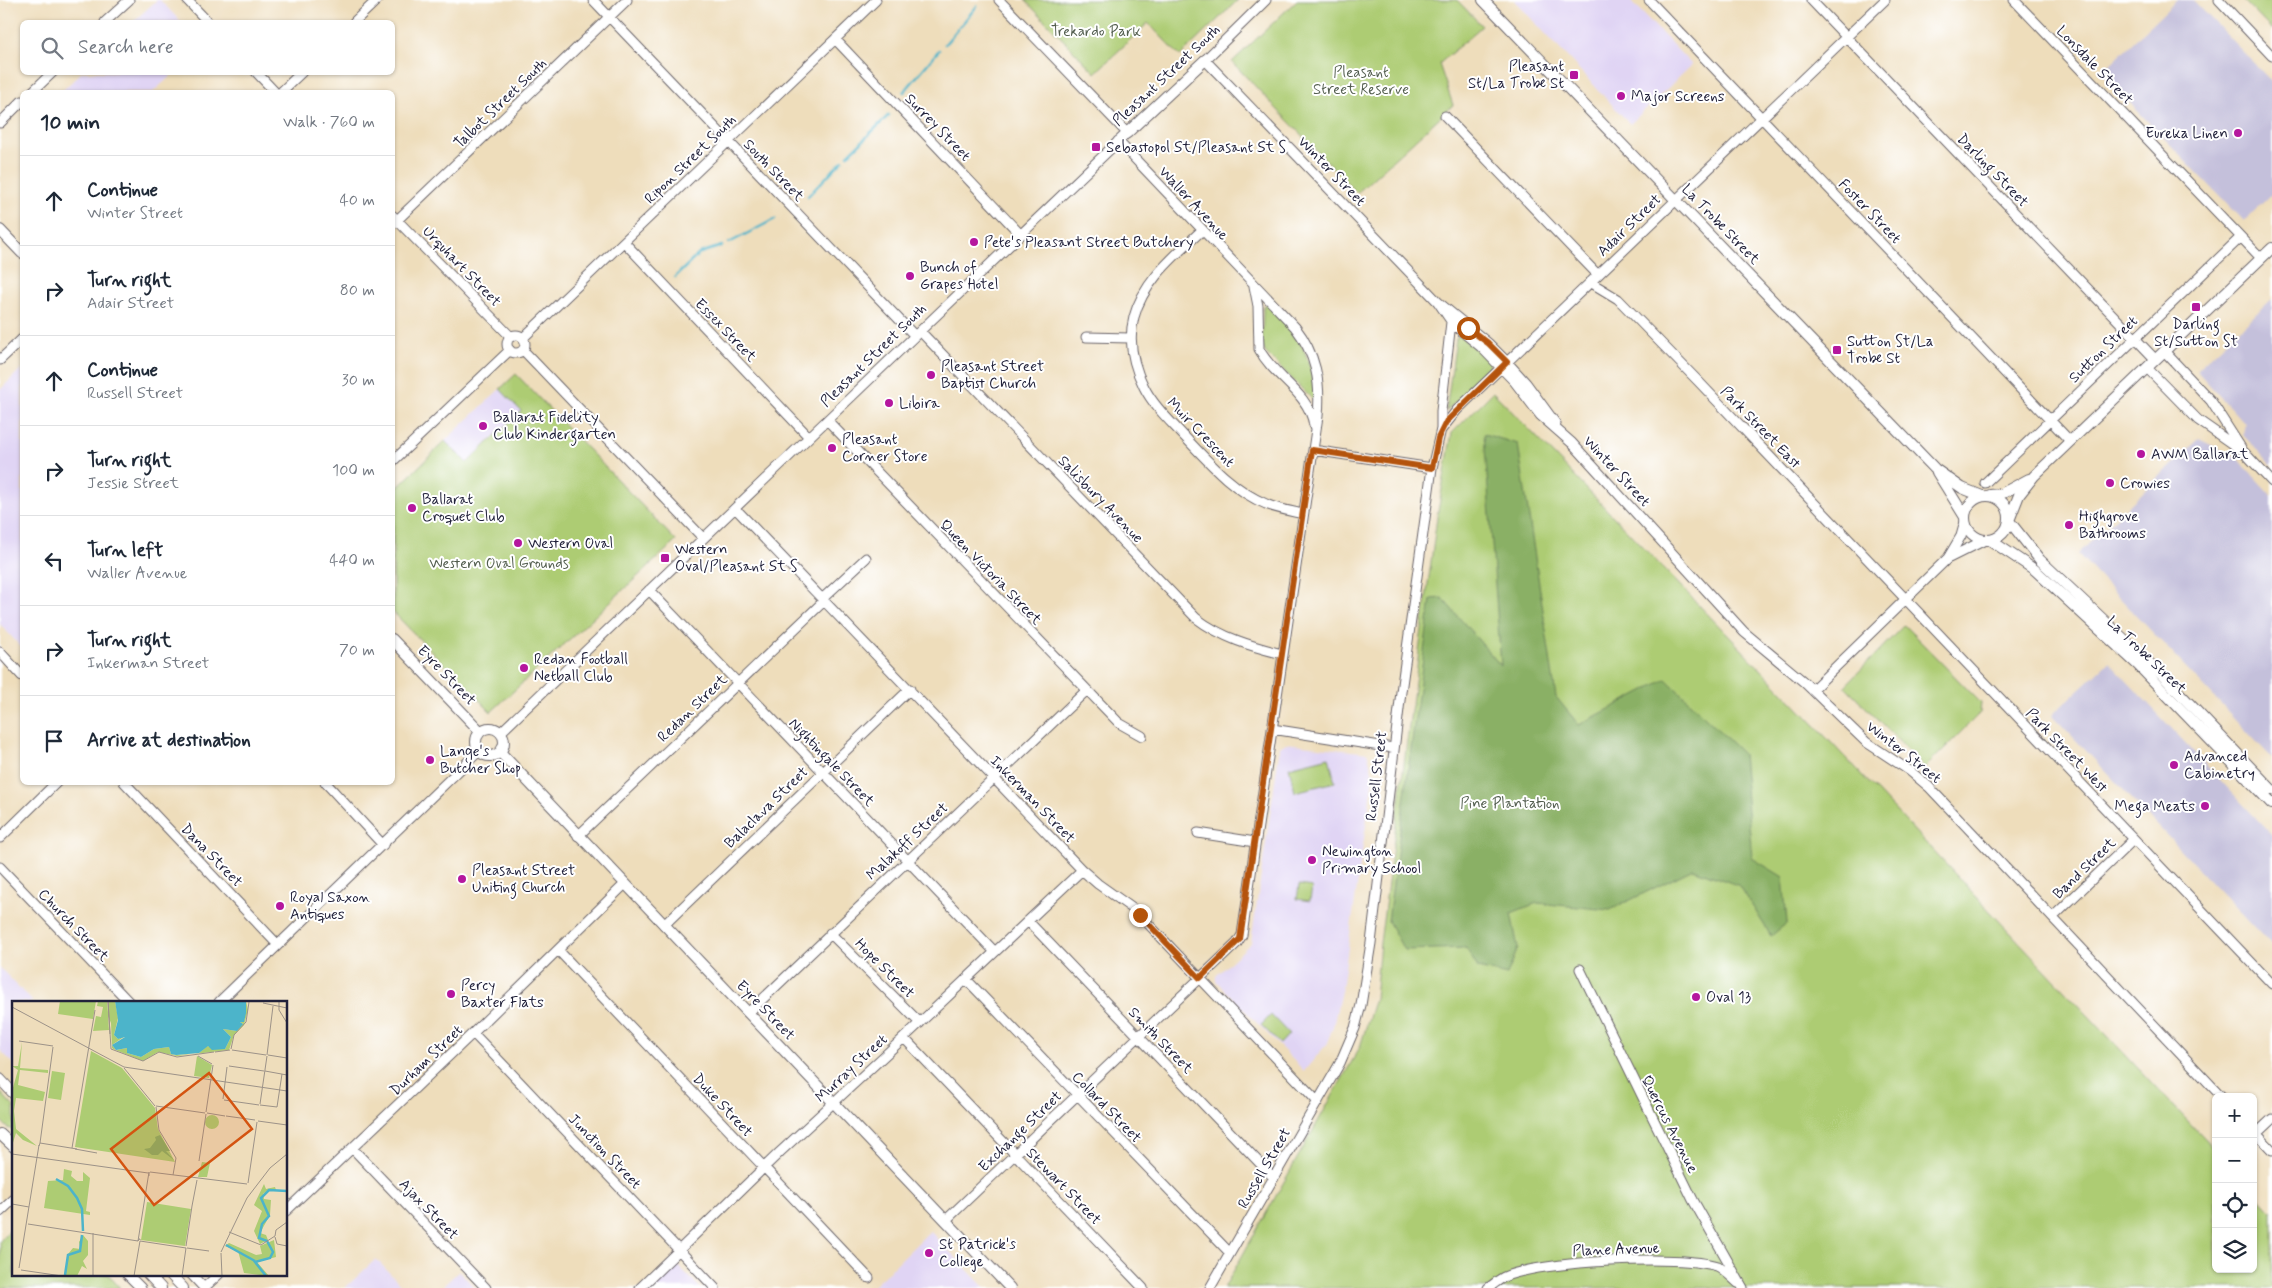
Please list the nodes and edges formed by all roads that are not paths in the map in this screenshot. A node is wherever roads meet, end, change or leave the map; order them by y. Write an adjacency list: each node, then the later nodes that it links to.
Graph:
1 (129, 0): 16 (street)
2 (187, 0): 17 (street)
3 (378, 0): 18 (street)
4 (593, 0): 15 (street, South Street)
5 (627, 0): 15 (street, Talbot Street South)
6 (876, 0): 20 (street, Ripon Street South)
7 (999, 0): 33 (street)
8 (1266, 0): 22 (street, Pleasant Street South)
9 (1483, 0): 36 (main road, La Trobe Street)
10 (1649, 0): 31 (street, Foster Street)
11 (1811, 0): 19 (street, Darling Street)
12 (1885, 0): 19 (street, Adair Street)
13 (2014, 0): 42 (street, Lonsdale Street)
14 (2219, 0): 21 (street)
15 (609, 17): 35 (street, South Street); 37 (street, Talbot Street South)
16 (107, 20)
17 (206, 20)
18 (356, 20)
19 (1846, 37): 31 (street, Adair Street); 57 (street, Darling Street)
20 (835, 39): 35 (street, Ripon Street South); 41 (street, Surrey Street)
21 (2272, 56)
22 (1205, 60): 33 (main road, Pleasant Street South); 50 (street, Winter Street)
23 (50, 75): 26 (street)
24 (259, 75): 27 (street)
25 (299, 75): 28 (street)
26 (34, 90)
27 (273, 90)
28 (283, 90)
29 (20, 103): 32 (street)
30 (1445, 116): 47 (street)
31 (1761, 116): 36 (street, Adair Street); 67 (street, Foster Street)
32 (0, 123)
33 (1127, 133): 34 (street, Pleasant Street South)
34 (1118, 141): 40 (street, Waller Avenue); 41 (street, Pleasant Street South)
35 (728, 142): 43 (street, Ripon Street South); 52 (street, South Street)
36 (1676, 199): 47 (street, Adair Street); 76 (main road, La Trobe Street)
37 (395, 219)
38 (395, 221): 53 (street, Urquhart Street)
39 (0, 230): 45 (main road)
40 (1201, 231): 48 (street, Waller Avenue); 56 (street, Muir Crescent)
41 (1021, 235): 52 (street, Pleasant Street South)
42 (2241, 237): 46 (street, Lonsdale Street); 57 (street, Sutton Street)
43 (624, 242): 55 (street, Ripon Street South); 70 (street, Essex Street)
44 (2272, 248): 46 (main road)
45 (20, 251)
46 (2261, 258): 61 (main road)
47 (1598, 275): 49 (street, Adair Street)
48 (1252, 282): 69 (street, Waller Avenue); 69 (street, Waller Avenue)
49 (1590, 282): 64 (street, Adair Street); 91 (street, Park Street East)
50 (1438, 302): 51 (street, Winter Street); 64 (street, Winter Street)
51 (1451, 322): 64 (street, Winter Street); 68 (street, Russell Street)
52 (917, 334): 66 (street, Pleasant Street South); 94 (street, Salisbury Avenue)
53 (511, 337): 55 (street); 59 (street)
54 (1086, 337): 56 (street)
55 (523, 338): 60 (street)
56 (1130, 338): 82 (street, Muir Crescent)
57 (2136, 339): 63 (street, Darling Street); 67 (street, Sutton Street)
58 (20, 341): 62 (street)
59 (510, 350): 60 (street); 74 (street)
60 (523, 350): 85 (street)
61 (2164, 351): 63 (main road); 73 (street)
62 (0, 360)
63 (2155, 360): 65 (main road)
64 (1504, 365): 68 (street, Adair Street); 99 (street, Winter Street)
65 (2146, 368): 71 (main road); 73 (street)
66 (827, 420): 70 (street, Pleasant Street South); 98 (street, Queen Victoria Street)
67 (2050, 421): 71 (street, Foster Street); 79 (street, Sutton Street)
68 (1440, 432): 75 (street, Russell Street)
69 (1314, 433): 72 (street, Waller Avenue)
70 (809, 437): 81 (street, Pleasant Street South)
71 (2070, 441): 77 (main road)
72 (1312, 450): 75 (street); 82 (street, Waller Avenue)
73 (2243, 451): 78 (street)
74 (395, 459)
75 (1432, 468): 104 (street, Russell Street)
76 (1935, 469): 80 (main road, La Trobe Street); 83 (main road, La Trobe Street)
77 (2034, 476): 80 (main road); 84 (main road)
78 (2272, 482)
79 (1985, 483)
80 (1986, 496): 83 (main road); 84 (main road)
81 (735, 508): 85 (street, Pleasant Street South); 90 (street, Inkerman Street)
82 (1303, 514): 94 (street, Waller Avenue)
83 (1965, 520): 86 (main road); 88 (street)
84 (2010, 520): 86 (main road); 112 (main road, La Trobe Street)
85 (703, 538): 89 (street, Pleasant Street South)
86 (1987, 540): 88 (street); 113 (main road, La Trobe Street)
87 (866, 558): 90 (street, Redan Street)
88 (1948, 558): 91 (street)
89 (649, 590): 96 (street, Nightingale Street); 102 (street, Pleasant Street South)
90 (823, 600): 96 (street, Redan Street); 97 (street, Inkerman Street)
91 (1905, 600): 99 (street); 117 (street, Park Street West)
92 (395, 642): 101 (main road, Eyre Street)
93 (0, 652): 95 (street)
94 (1282, 654): 100 (street, Waller Avenue)
95 (20, 674)
96 (738, 684): 107 (street, Nightingale Street); 115 (street, Redan Street)
97 (910, 689): 107 (street, Balaclava Street); 108 (street, Inkerman Street)
98 (1086, 690): 103 (street, Queen Victoria Street); 108 (street, Malakoff Street)
99 (1812, 690): 124 (street, Winter Street)
100 (1272, 730): 104 (street); 118 (street, Waller Avenue)
101 (480, 731): 102 (main road); 105 (main road)
102 (501, 732): 106 (main road)
103 (1142, 736)
104 (1393, 748): 146 (street, Russell Street)
105 (479, 751): 106 (main road); 119 (street)
106 (500, 752): 115 (main road, Eyre Street)
107 (823, 772): 120 (street, Nightingale Street); 126 (street, Balaclava Street)
108 (994, 778): 120 (street, Malakoff Street); 122 (street, Inkerman Street)
109 (54, 785): 116 (street)
110 (126, 785): 128 (street, Dana Street)
111 (327, 785): 119 (street)
112 (2272, 790)
113 (2272, 804)
114 (1198, 832): 118 (street)
115 (578, 836): 123 (main road, Eyre Street)
116 (0, 838)
117 (2134, 839): 124 (street, Band Street); 134 (street, Park Street West)
118 (1255, 842): 132 (street, Waller Avenue)
119 (383, 845): 128 (street)
120 (907, 860): 127 (street, Malakoff Street); 130 (street, Nightingale Street)
121 (0, 867): 135 (street, Church Street)
122 (1082, 870): 125 (street, Murray Street); 132 (street, Inkerman Street)
123 (625, 884): 126 (main road, Eyre Street); 129 (street, Durham Street)
124 (2053, 918): 144 (street, Winter Street)
125 (1028, 921): 130 (street, Murray Street); 140 (street, Smith Street)
126 (664, 925): 137 (main road, Eyre Street)
127 (830, 933): 137 (street, Malakoff Street); 138 (street, Hope Street)
128 (278, 944): 136 (street)
129 (558, 950): 139 (street, Durham Street); 156 (street, Duke Street)
130 (996, 952): 133 (street, Murray Street)
131 (1580, 969): 170 (street, Quercus Avenue)
132 (1200, 978): 140 (street, Exchange Street); 146 (street, Inkerman Street)
133 (966, 979): 138 (street, Murray Street); 145 (street, Collard Street)
134 (2272, 984)
135 (128, 1001)
136 (220, 1001)
137 (748, 1013): 147 (main road, Eyre Street)
138 (920, 1023): 141 (street, Murray Street)
139 (473, 1033): 153 (street, Durham Street); 162 (street, Junction Street)
140 (1138, 1037): 145 (street, Exchange Street); 157 (street, Smith Street)
141 (904, 1038): 147 (street, Murray Street); 155 (street, Stewart Street)
142 (0, 1079): 143 (main road)
143 (12, 1092)
144 (2218, 1093)
145 (1077, 1095): 155 (street, Exchange Street); 163 (street, Collard Street)
146 (1318, 1102): 157 (street, Russell Street)
147 (833, 1103): 156 (street, Murray Street); 161 (main road, Eyre Street)
148 (2272, 1119): 149 (street)
149 (2257, 1130)
150 (1, 1134): 152 (main road)
151 (2257, 1134): 154 (street)
152 (12, 1145)
153 (353, 1149): 159 (street, Durham Street); 175 (street, Ajax Street)
154 (2272, 1150)
155 (1015, 1155): 161 (street, Exchange Street); 179 (street, Stewart Street)
156 (764, 1168): 162 (street, Murray Street); 169 (street, Duke Street)
157 (1274, 1178): 163 (street, Russell Street)
158 (12, 1201): 160 (street)
159 (288, 1209)
160 (0, 1212)
161 (946, 1220): 178 (main road, Eyre Street)
162 (679, 1250): 176 (street, Murray Street); 177 (street, Junction Street)
163 (1230, 1253): 180 (street, Russell Street)
164 (129, 1276): 171 (street)
165 (150, 1276): 172 (main road)
166 (172, 1276): 173 (main road)
167 (193, 1276): 174 (street)
168 (216, 1276): 174 (street)
169 (869, 1278)
170 (1742, 1287): 181 (street, Plane Avenue)
171 (141, 1288)
172 (161, 1288)
173 (183, 1288)
174 (204, 1288)
175 (486, 1288)
176 (640, 1288)
177 (715, 1288)
178 (1010, 1288)
179 (1142, 1288)
180 (1210, 1288)
181 (1488, 1288)

